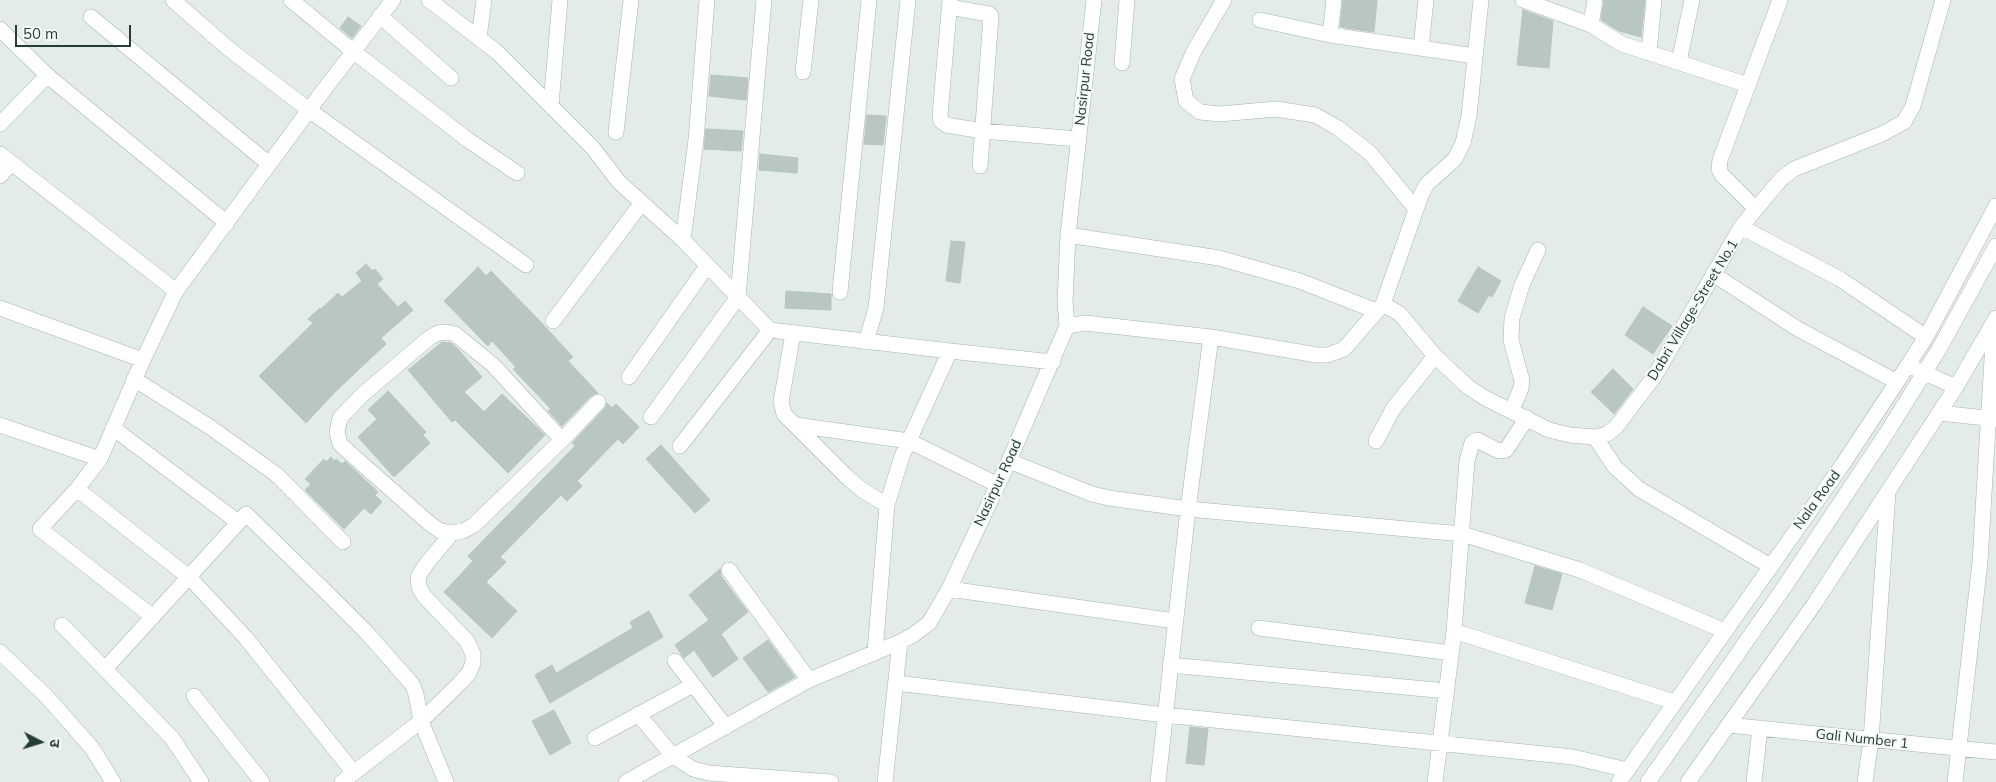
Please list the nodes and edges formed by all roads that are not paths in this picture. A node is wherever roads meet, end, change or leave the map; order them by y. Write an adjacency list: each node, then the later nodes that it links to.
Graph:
1 (173, 0): 44 (street)
2 (291, 0): 34 (street)
3 (393, 0): 27 (street)
4 (429, 0): 32 (street)
5 (484, 0): 32 (street)
6 (560, 0): 43 (street)
7 (631, 0): 47 (street)
8 (707, 0): 61 (street)
9 (764, 0): 69 (street)
10 (812, 0): 39 (street)
11 (869, 0): 68 (street)
12 (908, 0): 79 (street)
13 (1094, 0): 48 (street, Nasirpur Road)
14 (1127, 0): 38 (street)
15 (1224, 0): 56 (street)
16 (1334, 0): 31 (street)
17 (1426, 0): 33 (street)
18 (1481, 0): 36 (street)
19 (1523, 0): 29 (street)
20 (1595, 0): 29 (street)
21 (1654, 0): 35 (street)
22 (1692, 0): 37 (street)
23 (1780, 0): 42 (street)
24 (1943, 0): 57 (street, Dabri Village-Street No.1)
25 (950, 4): 46 (street); 46 (street)
26 (91, 16): 50 (street)
27 (380, 16): 34 (street); 41 (street)
28 (1260, 20): 31 (street)
29 (1591, 25): 35 (street)
30 (0, 29): 40 (street)
31 (1330, 35): 33 (street)
32 (480, 38): 43 (street)
33 (1421, 48): 36 (street)
34 (354, 52): 44 (street); 52 (street)
35 (1649, 53): 37 (street)
36 (1475, 56): 56 (street)
37 (1679, 62): 42 (street)
38 (1122, 63)
39 (803, 72)
40 (49, 77): 45 (street); 58 (street)
41 (451, 78)
42 (1748, 85): 57 (street)
43 (550, 105): 54 (street)
44 (308, 110): 50 (street); 64 (street)
45 (0, 124)
46 (983, 130): 48 (street); 51 (street)
47 (616, 132)
48 (1078, 139): 60 (street, Nasirpur Road)
49 (6, 159): 53 (street); 67 (street)
50 (269, 164): 58 (street)
51 (980, 166)
52 (517, 173)
53 (0, 176)
54 (641, 204): 61 (street); 73 (street)
55 (1996, 206): 78 (street, Nala Road)
56 (1416, 209): 70 (street)
57 (1756, 210): 59 (street, Dabri Village-Street No.1)
58 (226, 222): 67 (street)
59 (1741, 227): 66 (street, Dabri Village-Street No.1); 78 (street)
60 (1068, 235): 70 (street, Dabri Village-Street No.1); 74 (street, Nasirpur Road)
61 (683, 240): 65 (street)
62 (1996, 246): 85 (street)
63 (1538, 250): 91 (street)
64 (526, 266)
65 (707, 266): 69 (street); 86 (street)
66 (1713, 274): 88 (street); 99 (street, Dabri Village-Street No.1)
67 (176, 290): 82 (street)
68 (840, 292)
69 (738, 297): 75 (street); 93 (street)
70 (1379, 307): 77 (street); 81 (street, Dabri Village-Street No.1)
71 (0, 308): 82 (street)
72 (1995, 320): 89 (street); 95 (street)
73 (553, 321)
74 (1067, 326): 77 (street); 83 (street, Nasirpur Road)
75 (770, 330): 76 (street); 103 (street)
76 (793, 333): 79 (street); 97 (street)
77 (1211, 337): 110 (street)
78 (1926, 337): 84 (street, Nala Road)
79 (866, 342): 80 (street)
80 (950, 351): 83 (street); 101 (street)
81 (1435, 356): 91 (street, Dabri Village-Street No.1); 102 (street)
82 (142, 360): 87 (street)
83 (1053, 362): 105 (street, Nasirpur Road)
84 (1909, 364): 85 (street); 88 (street, Nala Road)
85 (1923, 374): 89 (street); 161 (street)
86 (629, 377)
87 (134, 379): 98 (street); 114 (street)
88 (1897, 382): 115 (street, Nala Road)
89 (1956, 387): 92 (street)
90 (598, 402): 100 (street)
91 (1512, 410): 94 (street, Dabri Village-Street No.1)
92 (1940, 413): 95 (street); 108 (street)
93 (651, 417)
94 (1527, 418): 99 (street, Dabri Village-Street No.1); 113 (street)
95 (1992, 419): 147 (street)
96 (0, 425): 104 (street)
97 (796, 425): 101 (street); 109 (street)
98 (114, 428): 104 (street); 111 (street)
99 (1594, 437): 115 (street)
100 (562, 440): 112 (street); 112 (street)
101 (909, 441): 106 (street); 109 (street)
102 (1376, 441)
103 (680, 446)
104 (100, 459): 107 (street)
105 (1009, 461): 106 (street, Nasirpur Road); 110 (street)
106 (998, 485): 118 (street, Nasirpur Road)
107 (77, 489): 117 (street); 119 (street)
108 (1888, 490): 141 (street); 145 (street)
109 (887, 505): 127 (street)
110 (1188, 509): 113 (street); 120 (street)
111 (238, 522): 117 (street); 140 (street)
112 (452, 533): 140 (street)
113 (1462, 534): 123 (street); 124 (street)
114 (343, 542)
115 (1770, 566): 124 (street, Nala Road)
116 (729, 570): 132 (street)
117 (190, 578): 119 (street); 151 (street)
118 (949, 589): 120 (street); 125 (street, Nasirpur Road)
119 (153, 618): 131 (street)
120 (1175, 621): 130 (street)
121 (62, 625): 131 (street)
122 (1259, 628): 128 (street)
123 (1454, 631): 128 (street); 137 (street)
124 (1724, 631): 137 (street, Nala Road)
125 (900, 642): 127 (street, Nasirpur Road); 133 (street)
126 (0, 652): 152 (street)
127 (875, 652): 132 (street, Nasirpur Road)
128 (1452, 653): 135 (street)
129 (675, 661): 134 (street)
130 (1170, 664): 135 (street); 139 (street)
131 (105, 669): 153 (street)
132 (808, 680): 142 (street, Nasirpur Road)
133 (896, 683): 139 (street); 158 (street)
134 (693, 685): 138 (street); 142 (street)
135 (1447, 691): 146 (street)
136 (194, 696): 154 (street)
137 (1674, 702): 150 (street, Nala Road)
138 (638, 714): 144 (street); 149 (street)
139 (1165, 715): 146 (street); 159 (street)
140 (421, 721): 151 (street); 155 (street)
141 (1728, 725): 143 (street, Gali Number 1); 162 (street)
142 (726, 727): 149 (street, Nasirpur Road)
143 (1760, 728): 145 (street, Gali Number 1); 163 (street)
144 (595, 738)
145 (1871, 740): 147 (street, Gali Number 1); 164 (street)
146 (1440, 742): 150 (street); 160 (street)
147 (1958, 749): 148 (street, Gali Number 1); 165 (street)
148 (1996, 752)
149 (673, 756): 156 (street, Nasirpur Road); 157 (street)
150 (1623, 776)
151 (348, 778)
152 (113, 782)
153 (201, 782)
154 (262, 782)
155 (446, 782)
156 (626, 782)
157 (831, 782)
158 (885, 782)
159 (1158, 782)
160 (1435, 782)
161 (1648, 782)
162 (1688, 782)
163 (1754, 782)
164 (1865, 782)
165 (1955, 782)

